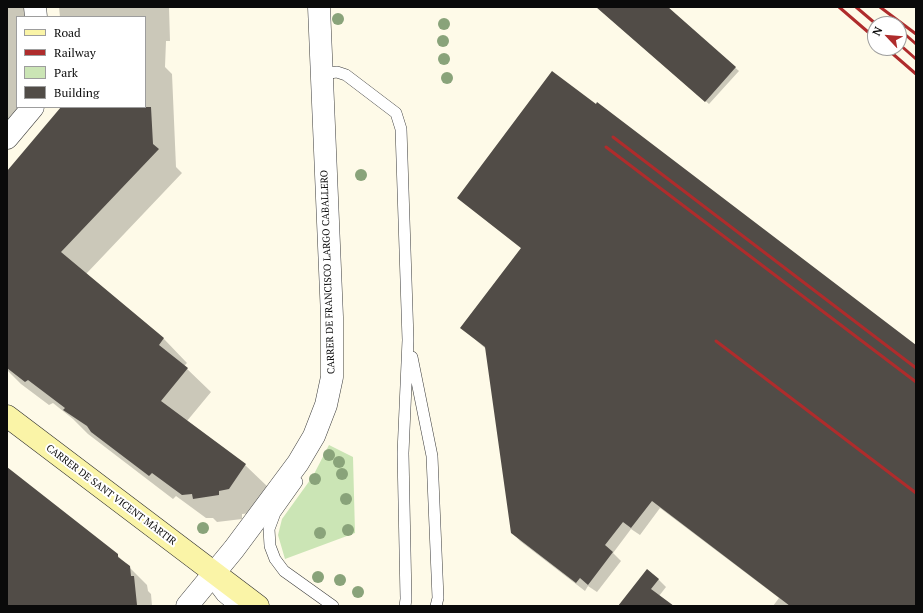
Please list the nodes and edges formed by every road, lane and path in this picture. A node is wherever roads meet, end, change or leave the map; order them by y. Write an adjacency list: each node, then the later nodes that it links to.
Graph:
1 (318, 7): 2 (street, CARRER DE FRANCISCO LARGO CABALLERO)
2 (321, 74): 5 (lane); 6 (street, CARRER DE FRANCISCO LARGO CABALLERO)
3 (32, 108): 4 (street)
4 (7, 138)
5 (408, 340): 13 (lane); 14 (lane)
6 (326, 405): 8 (street, CARRER DE FRANCISCO LARGO CABALLERO); 12 (lane)
7 (7, 416): 8 (main road, CARRER DE SANT VICENT MÀRTIR)
8 (215, 574): 9 (street, CARRER DE FRANCISCO LARGO CABALLERO); 10 (lane); 11 (main road, CARRER DE SANT VICENT MÀRTIR)
9 (188, 606)
10 (234, 606)
11 (258, 606)
12 (333, 606)
13 (405, 606)
14 (436, 606)

